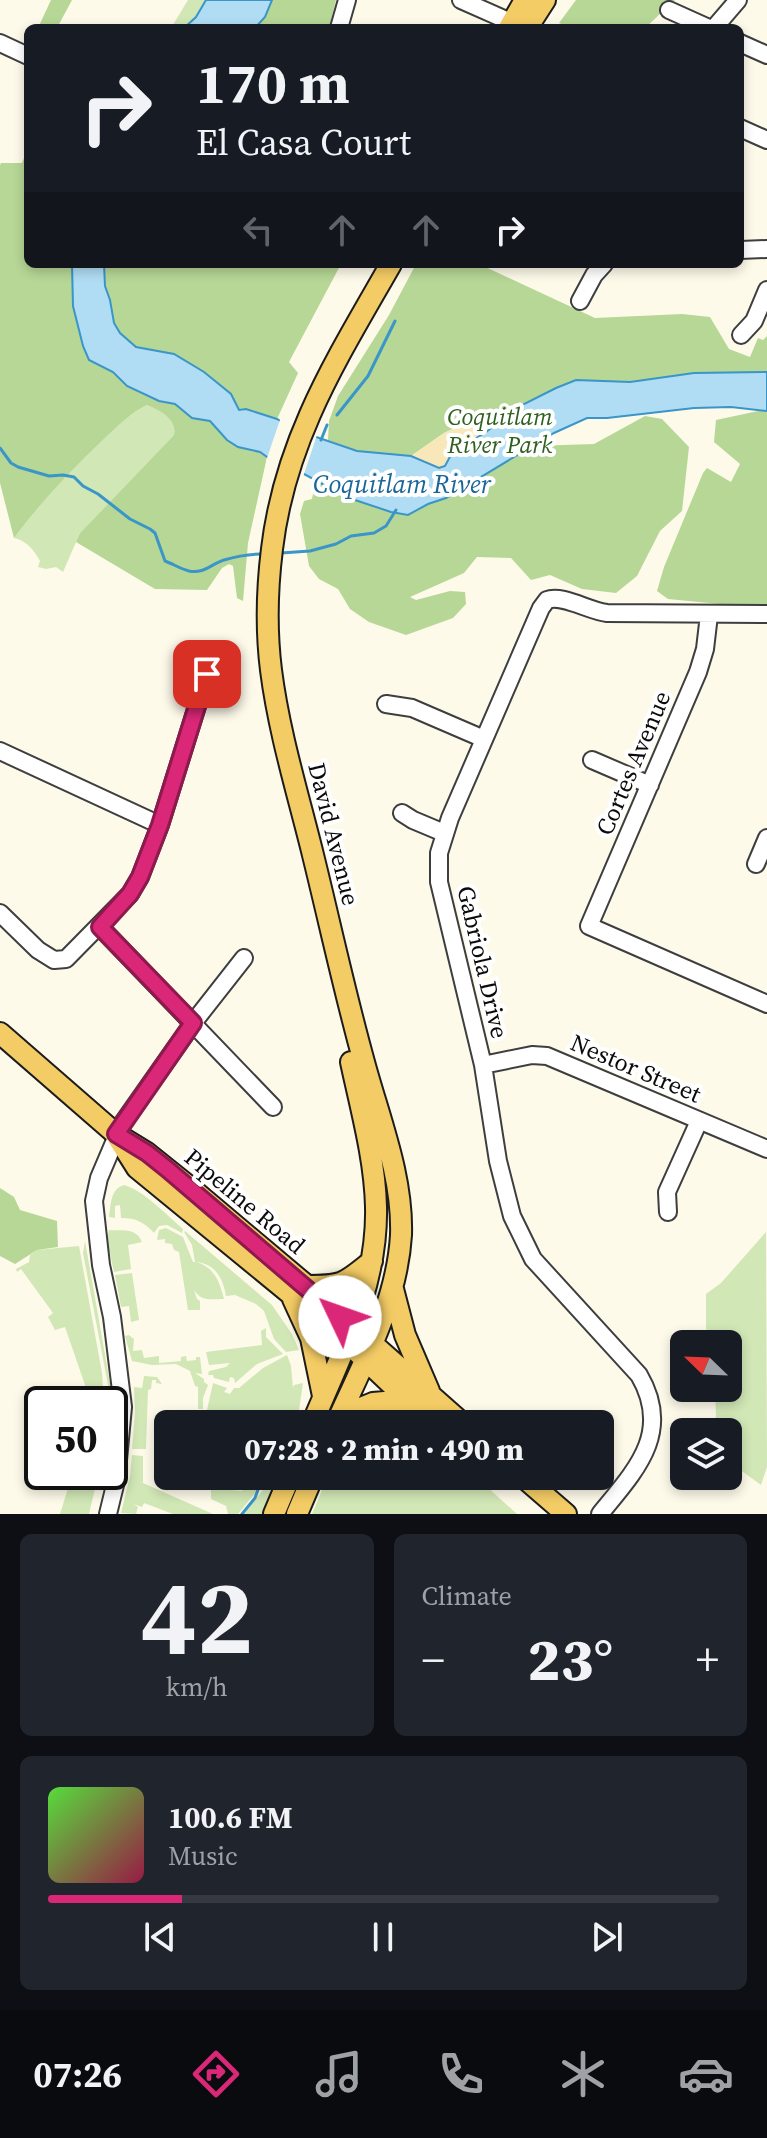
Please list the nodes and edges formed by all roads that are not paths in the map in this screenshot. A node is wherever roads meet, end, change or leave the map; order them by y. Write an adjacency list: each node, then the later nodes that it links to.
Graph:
1 (347, 0): 7 (street)
2 (461, 0): 8 (street)
3 (525, 0): 9 (main road)
4 (545, 0): 10 (main road)
5 (738, 0): 12 (street)
6 (669, 10): 11 (street)
7 (340, 24)
8 (512, 24)
9 (519, 24)
10 (521, 24)
11 (702, 24)
12 (715, 24)
13 (0, 43): 15 (street)
14 (744, 45): 16 (street)
15 (24, 54)
16 (767, 55)
17 (744, 130): 18 (street)
18 (767, 140)
19 (767, 249): 20 (street)
20 (744, 250)
21 (374, 268): 27 (main road, David Avenue)
22 (388, 268): 27 (main road, David Avenue)
23 (600, 268): 25 (street)
24 (767, 290): 26 (street)
25 (580, 301)
26 (741, 335)
27 (322, 371): 28 (main road, David Avenue)
28 (262, 603): 54 (main road, David Avenue); 55 (main road, David Avenue)
29 (767, 614): 30 (street, Gabriola Drive)
30 (709, 615): 33 (street, Gabriola Drive); 36 (street, Cortes Avenue)
31 (207, 674): 38 (street)
32 (386, 704): 33 (street)
33 (484, 739): 39 (street, Gabriola Drive)
34 (0, 751): 38 (street)
35 (592, 760): 36 (street)
36 (650, 785): 45 (street, Cortes Avenue)
37 (402, 813): 39 (street)
38 (160, 825): 43 (street)
39 (444, 833): 48 (street, Gabriola Drive)
40 (767, 838): 41 (street)
41 (756, 864)
42 (0, 913): 43 (street)
43 (100, 927): 46 (street)
44 (244, 958): 46 (street)
45 (767, 1004)
46 (193, 1023): 49 (street); 51 (street)
47 (0, 1033): 51 (main road, Pipeline Road)
48 (483, 1065): 50 (street, Nestor Street); 75 (street, Gabriola Drive)
49 (273, 1107)
50 (699, 1121): 52 (street, Nestor Street); 53 (street)
51 (116, 1134): 56 (main road, Pipeline Road); 70 (street)
52 (767, 1149)
53 (668, 1212)
54 (372, 1261): 56 (main road); 57 (main road, David Avenue)
55 (393, 1288): 58 (main road, David Avenue); 61 (main road)
56 (299, 1291): 57 (main road, Pipeline Road); 59 (main road)
57 (350, 1335): 58 (main road, Pipeline Road); 59 (main road, David Avenue)
58 (368, 1351): 60 (main road, Pipeline Road); 61 (main road, Pipeline Road); 63 (main road, David Avenue)
59 (323, 1396): 62 (main road, David Avenue)
60 (408, 1400): 61 (main road, Pipeline Road); 64 (main road)
61 (437, 1402): 65 (main road, Pipeline Road)
62 (318, 1410)
63 (342, 1410)
64 (359, 1410)
65 (446, 1410)
66 (284, 1490): 71 (main road)
67 (307, 1490): 72 (main road)
68 (528, 1490): 73 (main road)
69 (539, 1490): 74 (main road)
70 (108, 1514)
71 (274, 1514)
72 (297, 1514)
73 (549, 1514)
74 (566, 1514)
75 (600, 1514)

